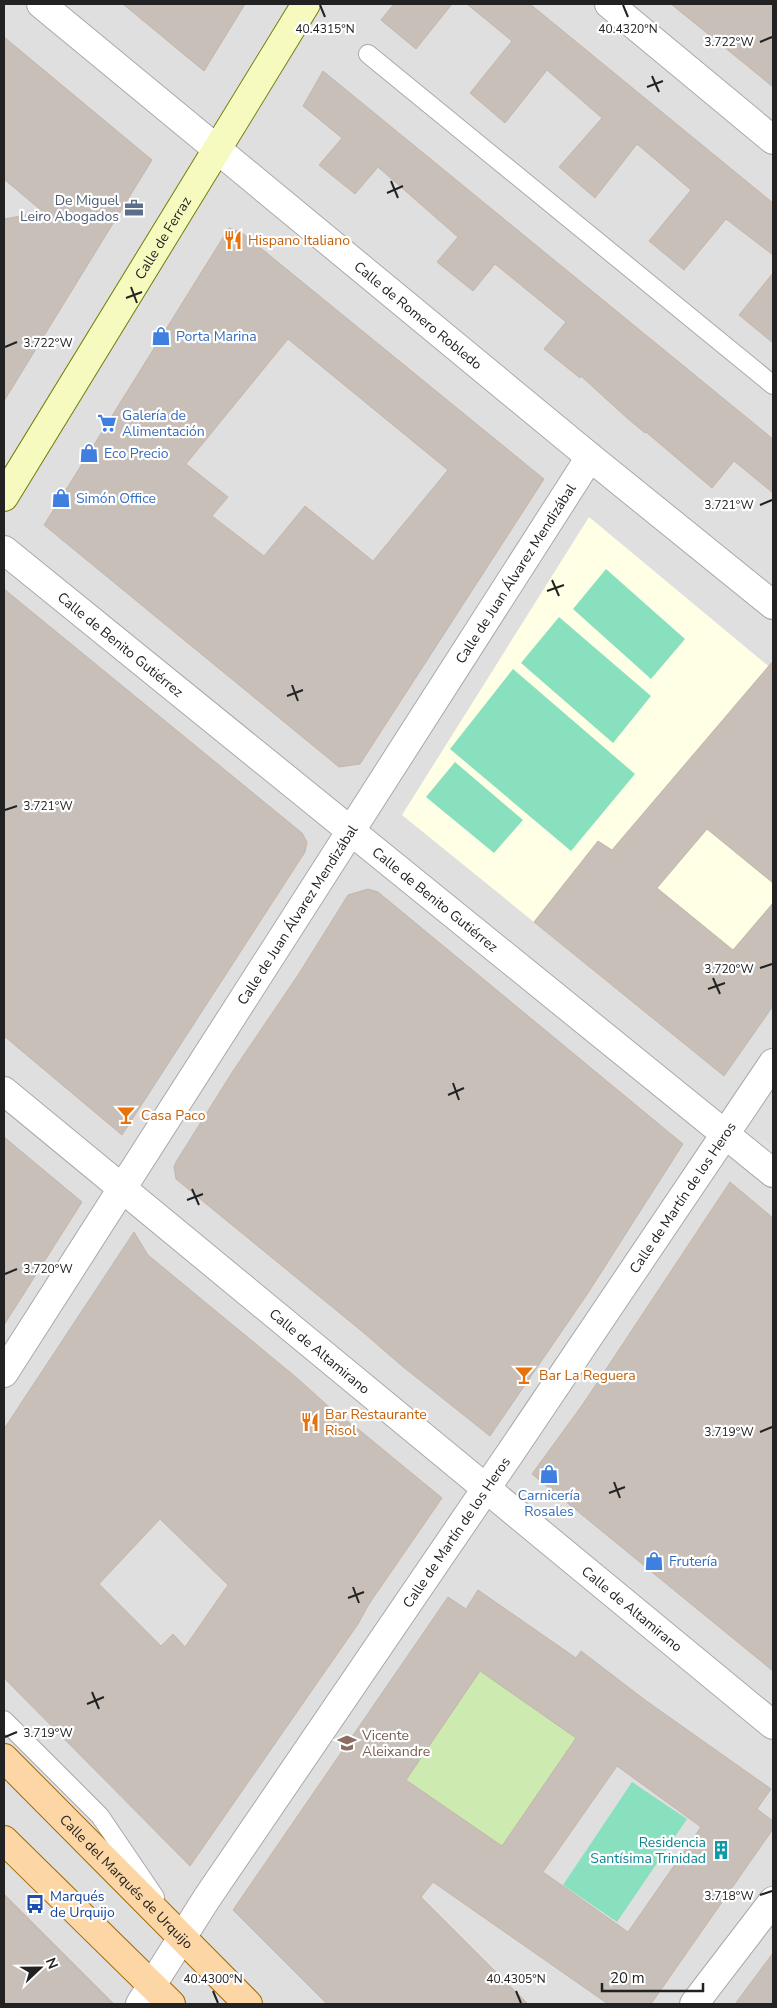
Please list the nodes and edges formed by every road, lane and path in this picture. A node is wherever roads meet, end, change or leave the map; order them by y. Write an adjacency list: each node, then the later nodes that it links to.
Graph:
1 (41, 4): 6 (street, Calle de Romero Robledo)
2 (306, 4): 6 (main road, Calle de Ferraz)
3 (608, 4): 5 (street)
4 (368, 54): 7 (lane)
5 (773, 140)
6 (216, 149): 8 (street, Calle de Romero Robledo); 9 (main road, Calle de Ferraz)
7 (773, 385)
8 (590, 457): 11 (street, Calle de Romero Robledo); 12 (street, Calle de Juan Álvarez Mendizábal)
9 (4, 497)
10 (4, 550): 12 (street, Calle de Benito Gutiérrez)
11 (773, 605)
12 (350, 830): 15 (street, Calle de Benito Gutiérrez); 17 (street, Calle de Juan Álvarez Mendizábal)
13 (773, 1063): 15 (street, Calle de Martín de los Heros)
14 (4, 1091): 17 (street, Calle de Altamirano)
15 (725, 1134): 16 (street, Calle de Benito Gutiérrez); 19 (street, Calle de Martín de los Heros)
16 (773, 1173)
17 (122, 1189): 18 (street, Calle de Juan Álvarez Mendizábal); 19 (street, Calle de Altamirano)
18 (4, 1373)
19 (486, 1489): 21 (street, Calle de Altamirano); 25 (street, Calle de Martín de los Heros)
20 (4, 1720): 25 (lane)
21 (773, 1725)
22 (4, 1758): 25 (main road, Calle del Marqués de Urquijo)
23 (4, 1840): 26 (main road)
24 (773, 1900): 28 (street)
25 (182, 1937): 26 (street, Calle de Martín de los Heros); 27 (main road, Calle del Marqués de Urquijo)
26 (154, 1998)
27 (248, 2004)
28 (694, 2004)

